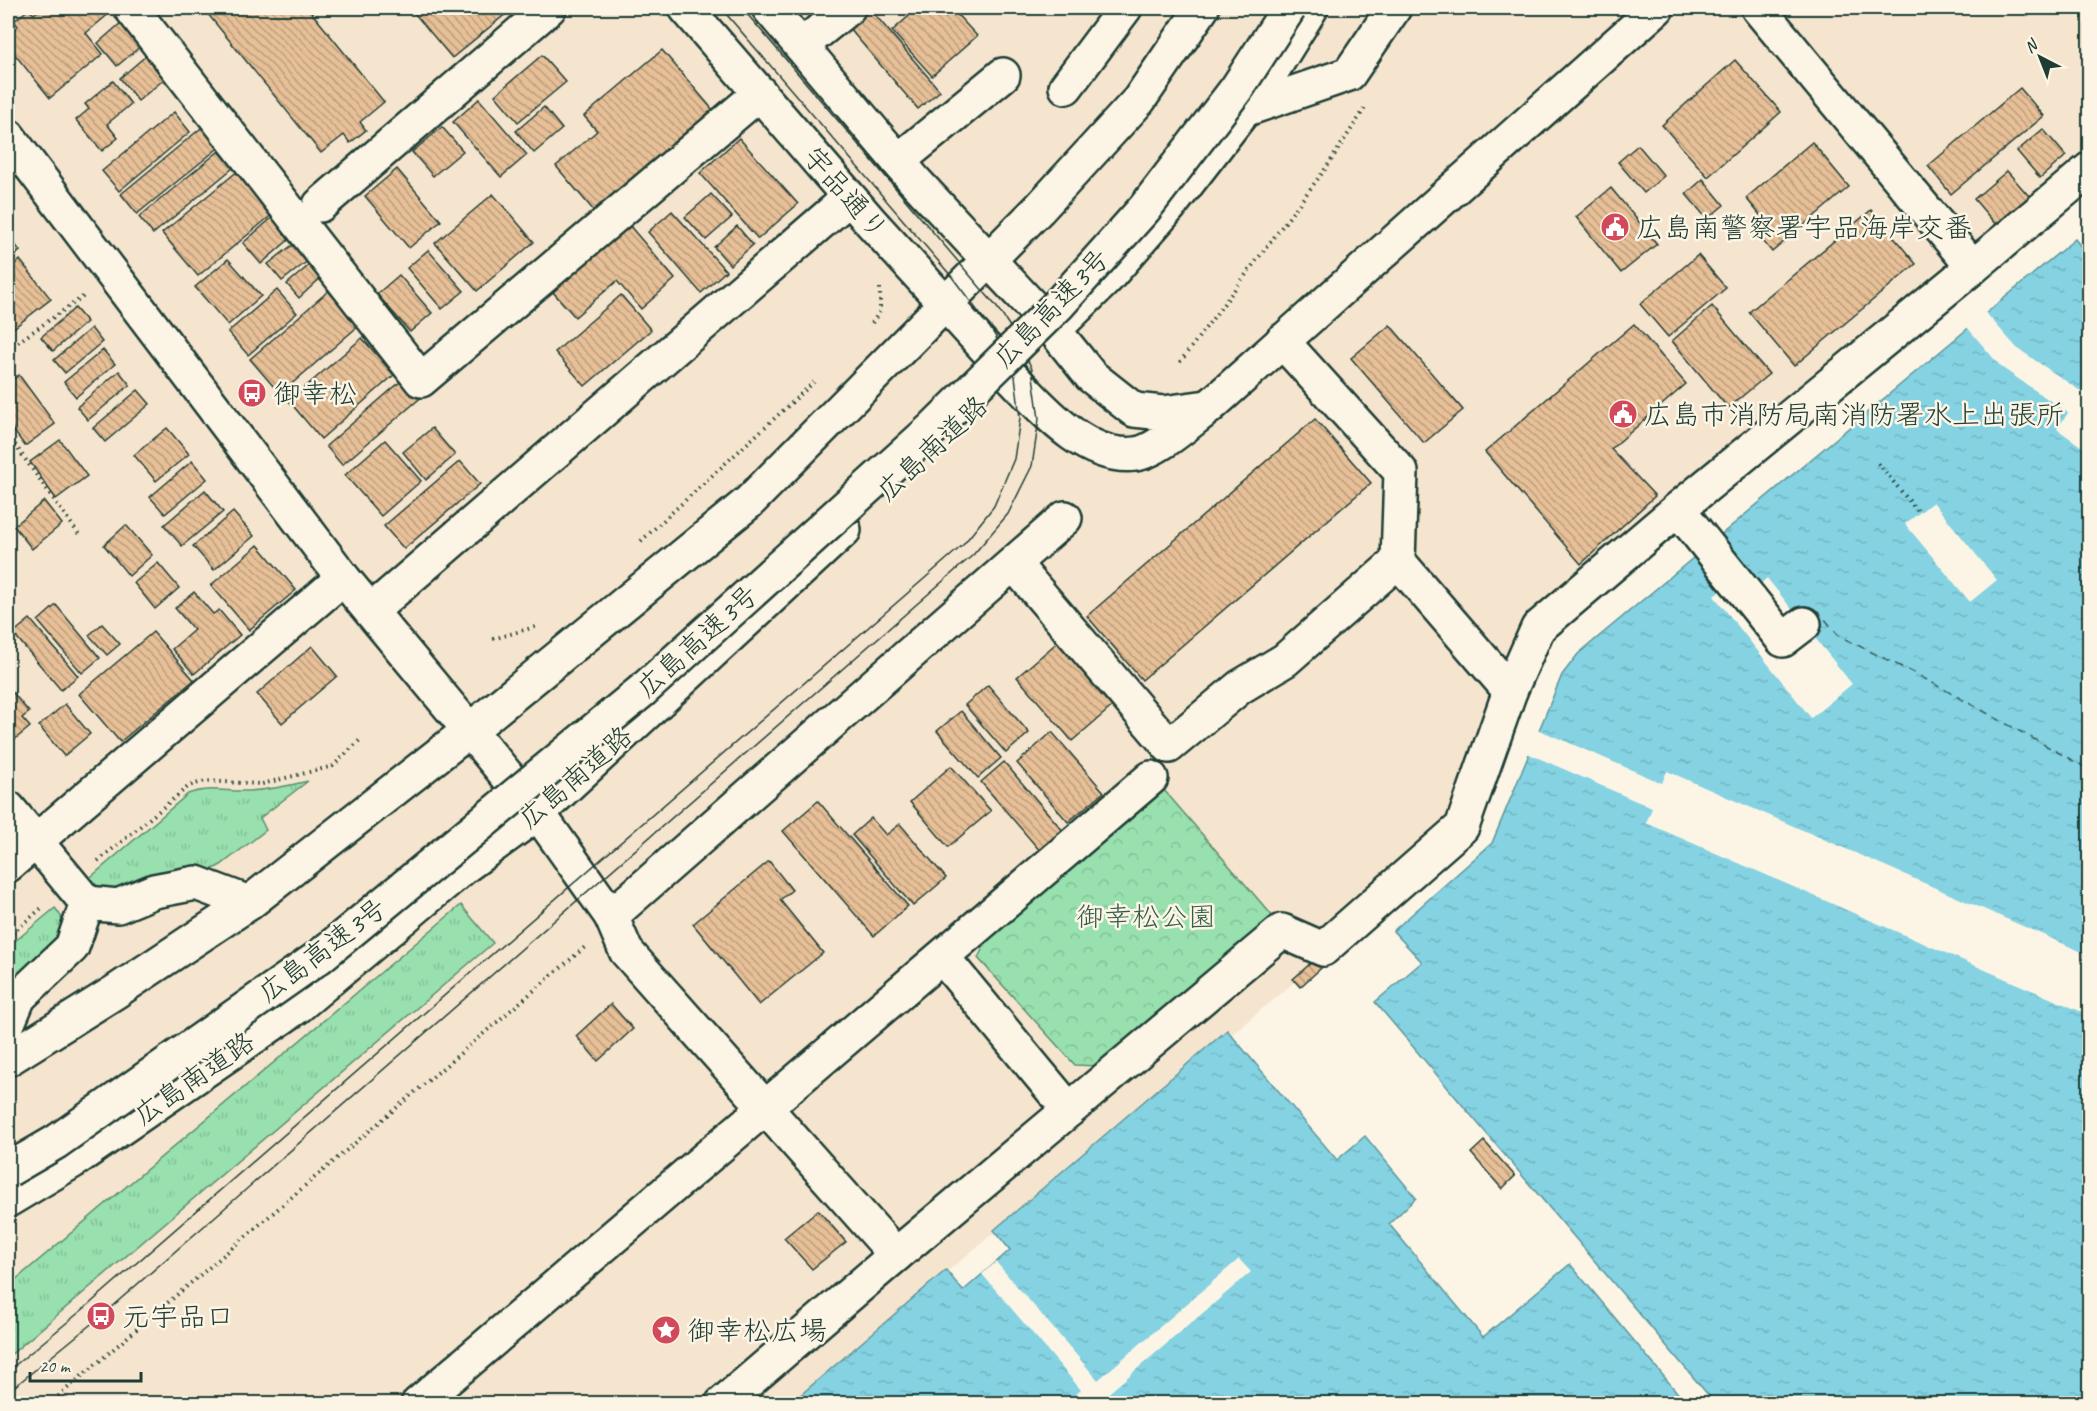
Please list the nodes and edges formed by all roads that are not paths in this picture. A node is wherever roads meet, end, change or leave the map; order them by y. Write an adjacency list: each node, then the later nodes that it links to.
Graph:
1 (132, 8): 16 (main road)
2 (549, 8): 22 (main road)
3 (686, 8): 16 (main road, 宇品通り)
4 (769, 8): 13 (main road)
5 (848, 8): 13 (main road)
6 (1125, 8): 15 (main road)
7 (1202, 8): 23 (main road)
8 (1289, 8): 52 (main road, 広島高速3号, bridge)
9 (1311, 8): 17 (main road, 広島南道路)
10 (1394, 8): 17 (main road)
11 (1657, 8): 27 (main road, 宇品通り)
12 (1758, 8): 24 (main road)
13 (801, 46): 19 (main road)
14 (1003, 75): 19 (main road)
15 (1066, 87)
16 (760, 93): 21 (main road, 宇品通り)
17 (1244, 110): 26 (main road, 広島南道路)
18 (8, 136): 34 (main road)
19 (898, 161): 23 (main road)
20 (2090, 169): 24 (main road)
21 (849, 198): 25 (main road, 宇品通り); 35 (main road)
22 (320, 205)
23 (989, 261): 25 (main road); 26 (main road)
24 (1973, 267): 30 (main road)
25 (946, 304): 28 (main road, 宇品通り); 38 (main road)
26 (1054, 330): 28 (main road, 広島南道路); 29 (main road)
27 (1282, 341): 29 (main road, 宇品通り); 32 (main road)
28 (1010, 375): 29 (main road, 宇品通り); 41 (main road, 広島南道路)
29 (1209, 406)
30 (1678, 509): 36 (main road); 37 (main road)
31 (1065, 518): 33 (main road)
32 (1398, 561): 33 (main road); 37 (main road)
33 (1014, 564): 46 (main road)
34 (343, 578): 35 (main road); 42 (main road)
35 (371, 611): 38 (main road)
36 (1804, 624)
37 (1510, 691): 51 (main road)
38 (470, 730): 41 (main road); 45 (main road)
39 (1151, 778): 47 (main road)
40 (8, 808): 42 (main road)
41 (538, 813): 46 (main road); 53 (main road, 広島南道路)
42 (36, 841): 43 (main road); 44 (main road)
43 (8, 865)
44 (79, 893): 45 (main road); 48 (main road)
45 (249, 903): 49 (main road)
46 (611, 916): 50 (main road)
47 (943, 958): 50 (main road); 51 (main road)
48 (8, 1023)
49 (8, 1059)
50 (766, 1107): 54 (main road); 55 (main road)
51 (1069, 1110): 54 (main road)
52 (8, 1170)
53 (8, 1200)
54 (896, 1255): 56 (main road)
55 (418, 1404)
56 (723, 1404)

